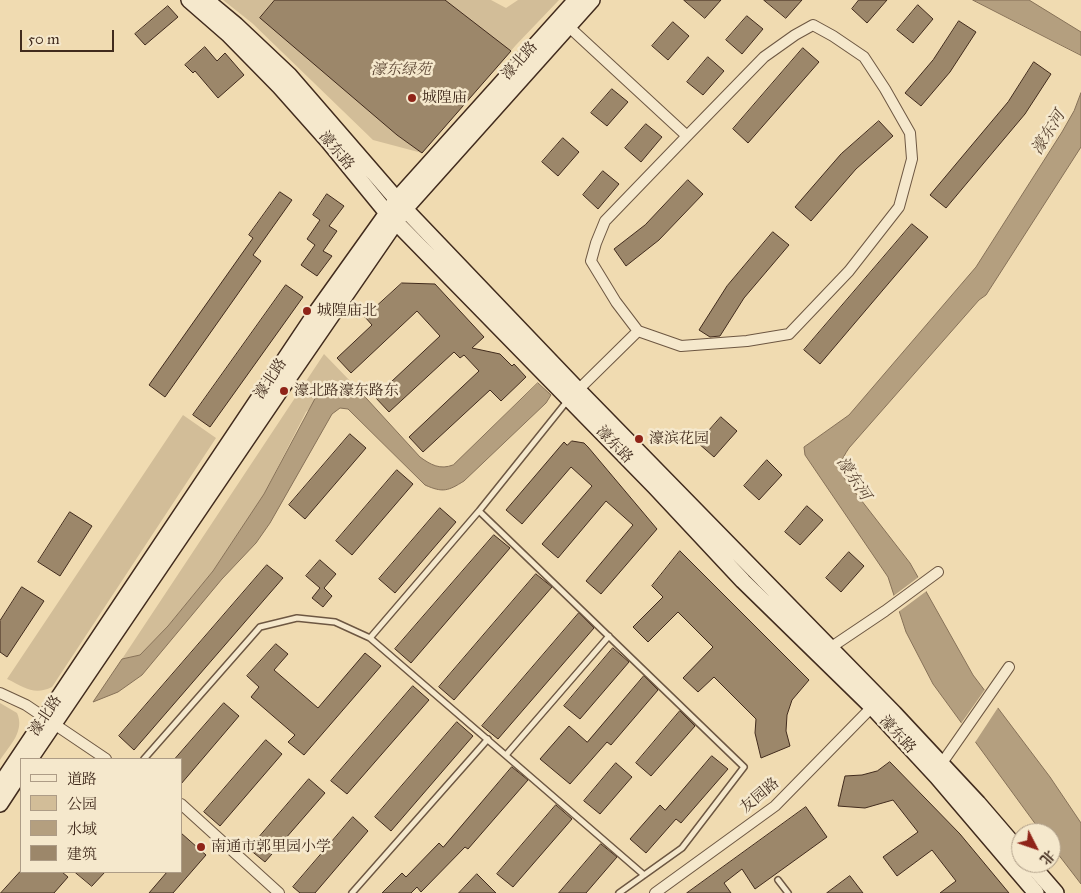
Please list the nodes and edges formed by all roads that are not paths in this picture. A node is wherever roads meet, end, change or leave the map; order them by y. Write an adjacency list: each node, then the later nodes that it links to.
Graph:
1 (189, 0): 8 (main road, 濠东路)
2 (206, 0): 7 (main road, 濠东路)
3 (576, 0): 7 (main road, 濠北路)
4 (592, 0): 5 (main road, 濠北路)
5 (568, 26): 6 (street); 7 (main road, 濠北路)
6 (687, 136): 9 (street); 9 (street)
7 (401, 204): 8 (main road, 濠北路); 10 (main road, 濠东路)
8 (391, 218): 10 (main road, 濠东路); 19 (main road, 濠北路)
9 (638, 331): 10 (street)
10 (574, 394): 11 (lane); 15 (main road, 濠东路); 18 (main road, 濠东路)
11 (479, 511): 13 (lane); 14 (lane)
12 (938, 572): 15 (street)
13 (608, 636): 21 (lane); 34 (lane)
14 (370, 638): 20 (lane); 26 (lane)
15 (830, 648): 27 (main road, 濠东路)
16 (1009, 667): 27 (street)
17 (0, 693): 19 (street)
18 (872, 707): 39 (street, 友园路); 41 (main road, 濠东路)
19 (49, 720): 22 (main road, 濠北路); 24 (main road, 濠北路); 25 (street)
20 (488, 739): 21 (lane); 37 (lane)
21 (506, 755): 34 (lane)
22 (20, 758)
23 (20, 758): 29 (main road, 濠北路)
24 (30, 758)
25 (105, 758)
26 (145, 758)
27 (942, 763): 32 (main road, 濠东路)
28 (20, 774): 30 (main road)
29 (0, 785)
30 (0, 804)
31 (182, 805): 36 (street)
32 (1011, 842)
33 (1039, 873): 42 (main road)
34 (644, 875): 38 (lane)
35 (778, 880): 40 (lane)
36 (279, 893)
37 (352, 893)
38 (619, 893)
39 (655, 893)
40 (788, 893)
41 (1036, 893)
42 (1056, 893)

